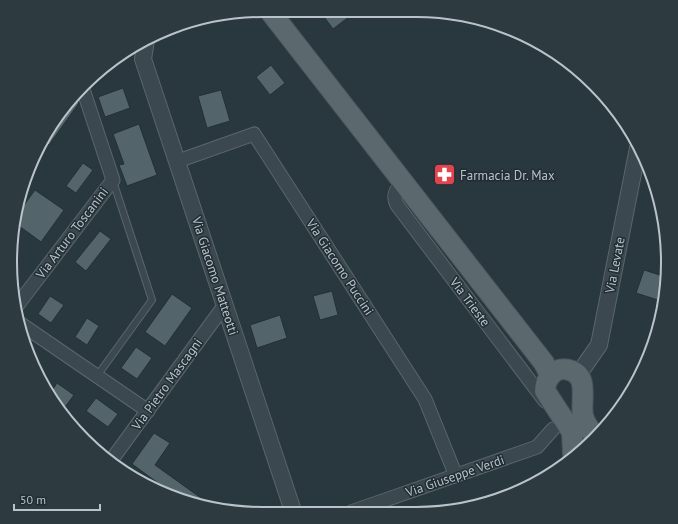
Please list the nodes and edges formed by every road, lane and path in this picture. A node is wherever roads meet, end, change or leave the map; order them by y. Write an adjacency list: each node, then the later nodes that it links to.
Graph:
1 (274, 17): 7 (main road, Via Trieste)
2 (145, 47): 5 (street, Via Giacomo Matteotti)
3 (84, 94): 6 (street, Via Arturo Toscanini)
4 (637, 155): 12 (street, Via Levate)
5 (178, 161): 9 (street, Via Giacomo Matteotti); 19 (street, Via Giacomo Puccini)
6 (113, 180): 8 (street, Via Arturo Toscanini); 13 (lane)
7 (404, 183): 11 (main road, Via Trieste); 15 (street, Via Trieste)
8 (20, 301)
9 (224, 306): 14 (street, Via Pietro Mascagni); 20 (street, Via Giacomo Matteotti)
10 (26, 327): 13 (street)
11 (550, 375): 12 (main road); 17 (main road)
12 (578, 375): 16 (main road)
13 (97, 376): 14 (street)
14 (148, 411): 18 (street, Via Pietro Mascagni)
15 (554, 425): 19 (street, Via Giuseppe Verdi)
16 (592, 432)
17 (573, 450)
18 (114, 457)
19 (456, 476): 21 (street, Via Giuseppe Verdi)
20 (292, 507)
21 (366, 507)

